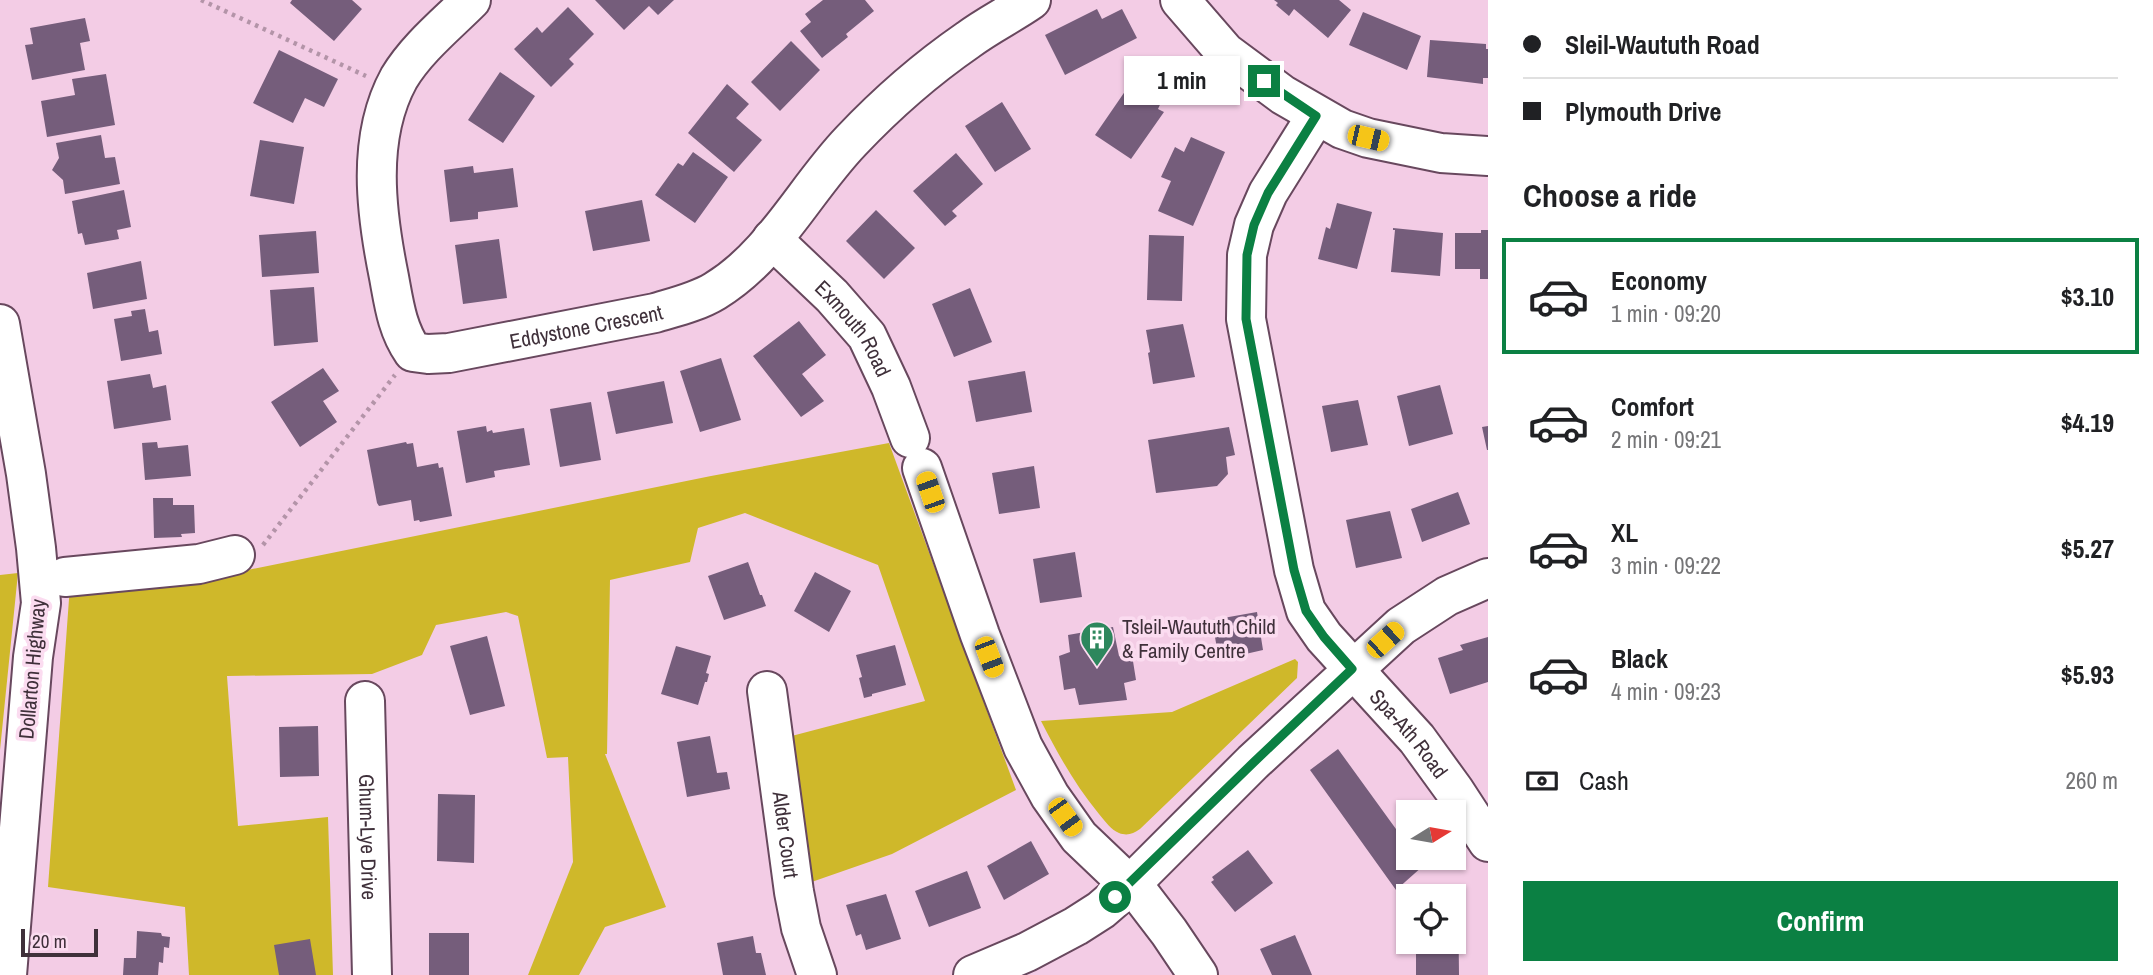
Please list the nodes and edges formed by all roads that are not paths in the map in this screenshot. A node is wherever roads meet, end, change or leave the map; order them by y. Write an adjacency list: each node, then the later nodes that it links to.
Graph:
1 (471, 0): 6 (street, Eddystone Crescent)
2 (1031, 0): 6 (street, Eddystone Crescent)
3 (1180, 0): 4 (street)
4 (1316, 116): 5 (street); 11 (street, Spa-Ath Road)
5 (1488, 156)
6 (772, 239): 15 (street, Exmouth Road)
7 (0, 324): 16 (street, Dollarton Highway)
8 (235, 555): 9 (street)
9 (65, 577)
10 (1488, 578): 11 (street)
11 (1352, 669): 14 (street, Spa-Ath Road); 15 (street)
12 (766, 691): 19 (street, Alder Court)
13 (365, 701): 18 (street, Ghum-Lye Drive)
14 (1488, 842)
15 (1130, 885): 20 (street); 21 (street, Exmouth Road)
16 (5, 933): 17 (street, Dollarton Highway)
17 (7, 975)
18 (372, 975)
19 (817, 975)
20 (973, 975)
21 (1198, 975)

